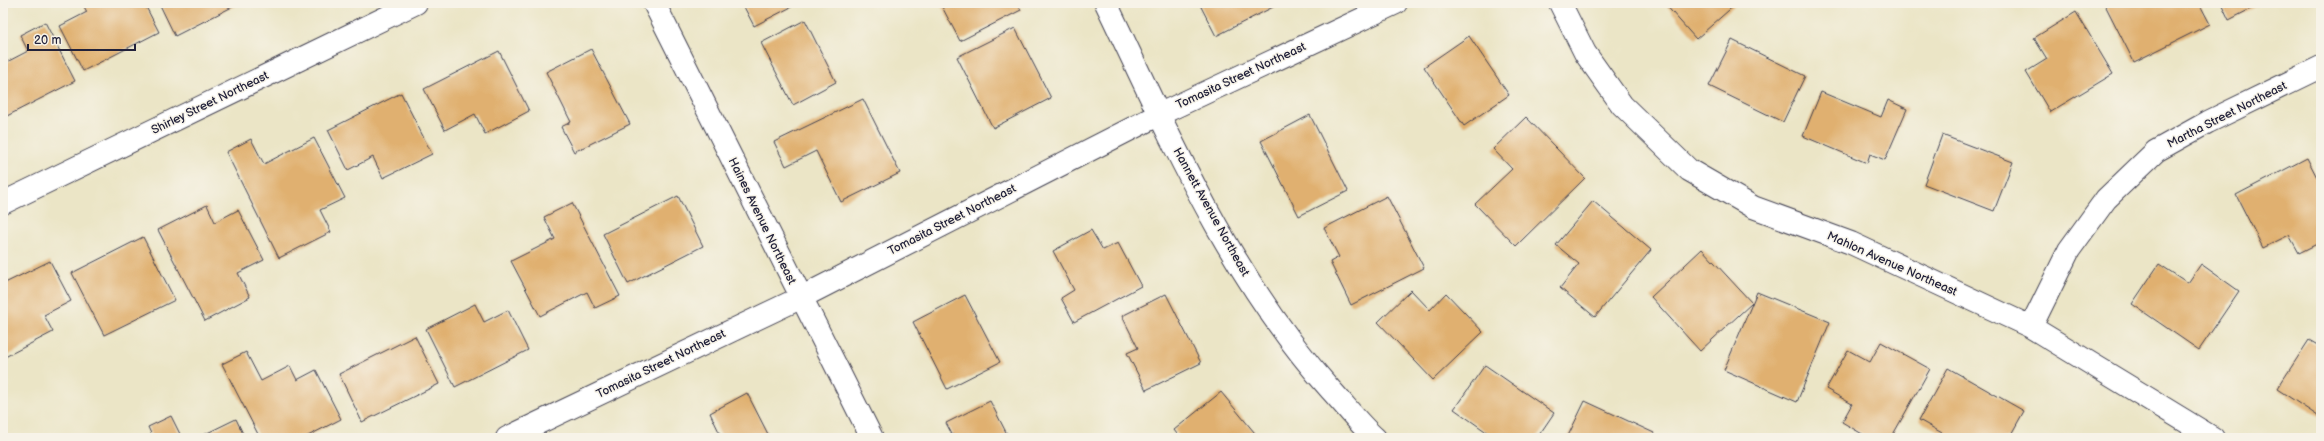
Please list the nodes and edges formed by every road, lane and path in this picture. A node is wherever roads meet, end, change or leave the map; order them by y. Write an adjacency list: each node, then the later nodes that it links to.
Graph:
1 (416, 3): 8 (street, Shirley Street Northeast)
2 (654, 3): 9 (street, Haines Avenue Northeast)
3 (1106, 3): 7 (street, Hannett Avenue Northeast)
4 (1396, 3): 7 (street, Tomasita Street Northeast)
5 (1560, 3): 10 (street, Mahlon Avenue Northeast)
6 (2321, 67): 10 (street, Martha Street Northeast)
7 (1160, 114): 9 (street, Tomasita Street Northeast); 13 (street, Hannett Avenue Northeast)
8 (3, 203)
9 (800, 298): 11 (street, Tomasita Street Northeast); 12 (street, Haines Avenue Northeast)
10 (2030, 327): 14 (street, Mahlon Avenue Northeast)
11 (507, 438)
12 (872, 438)
13 (1376, 438)
14 (2213, 438)

